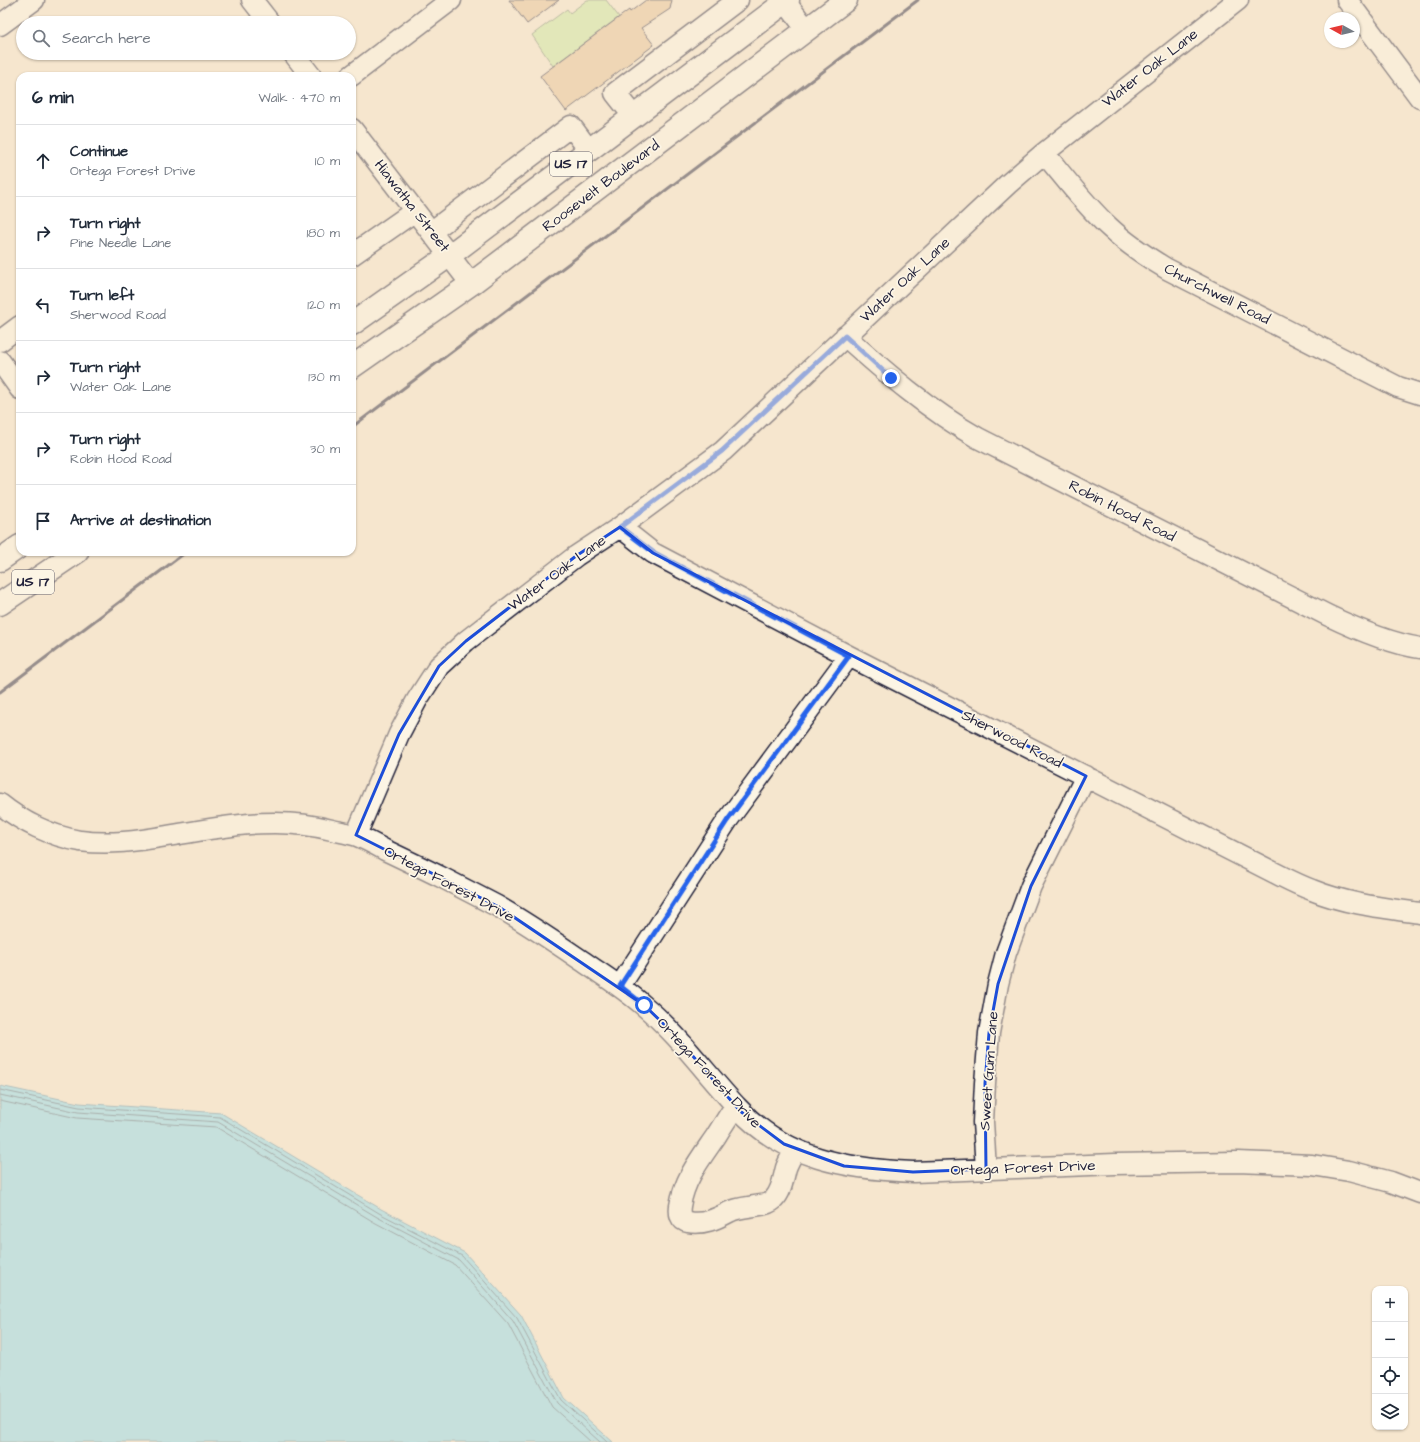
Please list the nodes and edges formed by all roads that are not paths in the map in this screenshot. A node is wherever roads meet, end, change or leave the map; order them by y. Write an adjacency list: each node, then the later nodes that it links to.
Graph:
1 (34, 0): 10 (street)
2 (252, 0): 9 (street)
3 (451, 0): 14 (street)
4 (738, 0): 16 (street)
5 (846, 0): 11 (highway, Roosevelt Boulevard / US 17)
6 (1238, 0): 19 (street, Water Oak Lane)
7 (1346, 0): 15 (street)
8 (786, 1): 11 (street); 16 (highway, US 17)
9 (265, 16)
10 (0, 25)
11 (807, 30): 24 (highway, Roosevelt Boulevard / US 17)
12 (298, 60): 13 (street)
13 (308, 72)
14 (356, 73)
15 (1420, 98)
16 (634, 117): 18 (highway, US 17)
17 (356, 134): 20 (street, Hiawatha Street)
18 (589, 150): 21 (street); 23 (highway, US 17)
19 (1044, 152): 27 (street, Water Oak Lane); 32 (street, Churchwell Road)
20 (416, 211): 21 (street, Hiawatha Street); 22 (street)
21 (431, 232): 23 (street, Hiawatha Street)
22 (356, 252)
23 (450, 255): 24 (street, Hiawatha Street); 25 (highway, US 17)
24 (471, 284): 30 (highway, Roosevelt Boulevard / US 17)
25 (356, 321)
26 (16, 329): 28 (street)
27 (845, 336): 33 (street, Water Oak Lane); 38 (street, Robin Hood Road)
28 (0, 341)
29 (0, 361): 31 (street)
30 (356, 364)
31 (16, 383)
32 (1420, 394)
33 (620, 527): 39 (street, Sherwood Road); 42 (street, Water Oak Lane)
34 (16, 549): 36 (highway, US 17)
35 (71, 556): 37 (highway, US 17)
36 (0, 560)
37 (0, 604)
38 (1420, 648)
39 (849, 656): 40 (street, Sherwood Road); 44 (street)
40 (1086, 776): 43 (street, Sherwood Road); 47 (street, Sweet Gum Lane)
41 (0, 804): 42 (street, Ortega Forest Drive)
42 (356, 836): 44 (street, Ortega Forest Drive)
43 (1420, 913)
44 (620, 986): 45 (street, Ortega Forest Drive)
45 (735, 1106): 46 (street, Ortega Forest Drive); 46 (street)
46 (795, 1149): 47 (street, Ortega Forest Drive)
47 (986, 1169): 48 (street, Ortega Forest Drive)
48 (1420, 1193)

